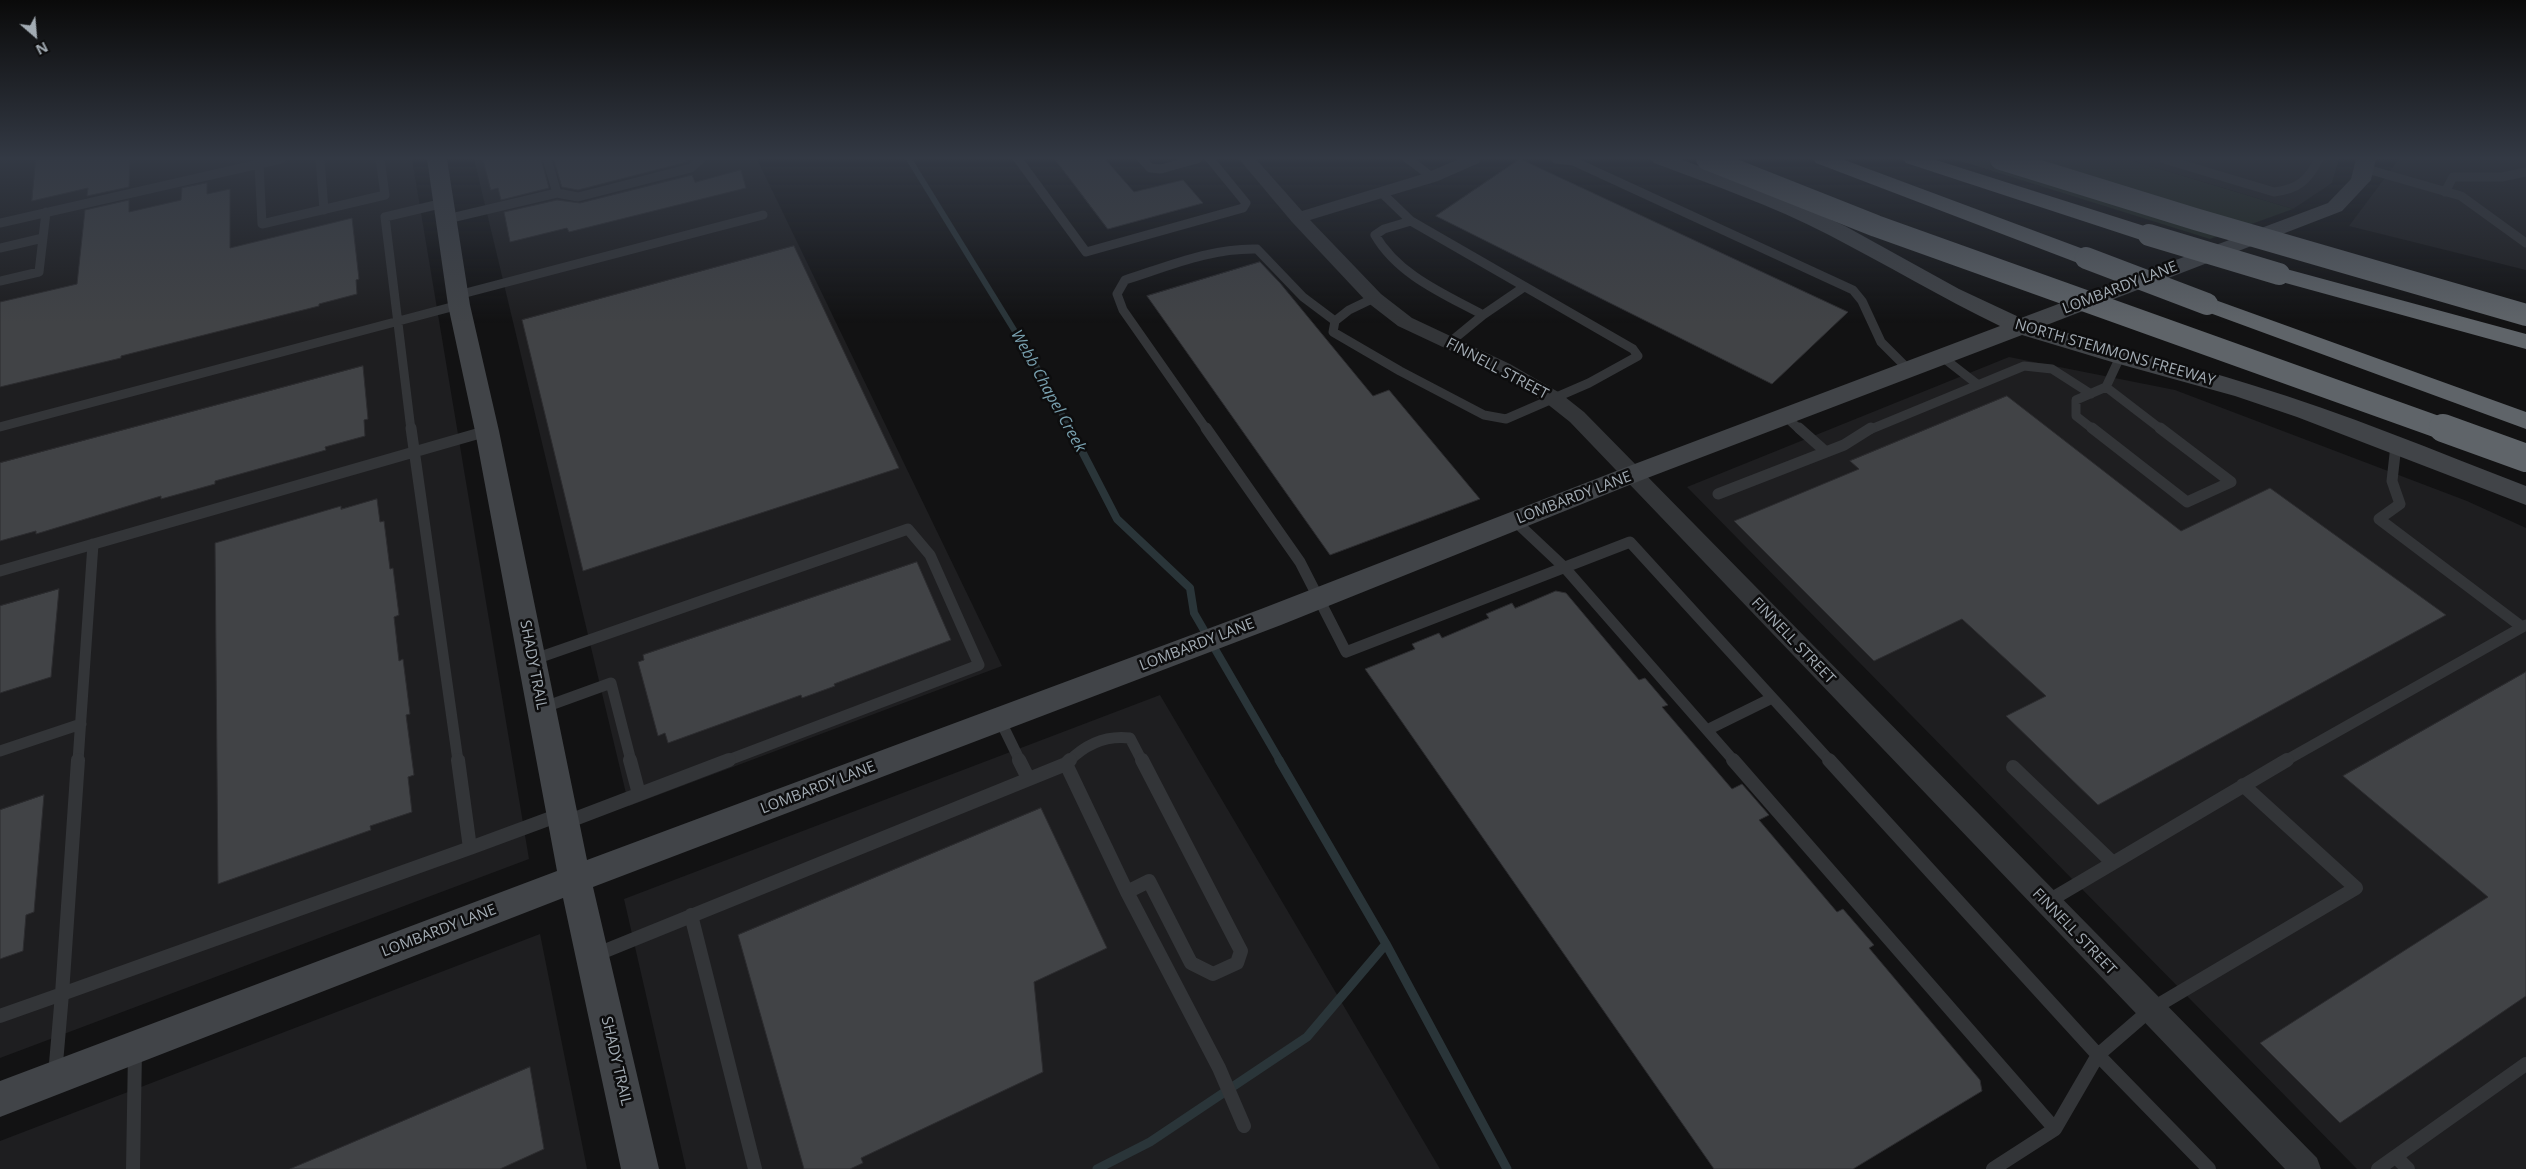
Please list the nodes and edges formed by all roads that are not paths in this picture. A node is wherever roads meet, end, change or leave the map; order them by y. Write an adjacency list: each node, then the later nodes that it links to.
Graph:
1 (40, 214): 23 (lane)
2 (46, 214): 24 (lane)
3 (261, 214): 4 (lane)
4 (308, 214)
5 (420, 214): 35 (lane)
6 (446, 214): 31 (main road, SHADY TRAIL)
7 (1058, 214): 8 (lane)
8 (1220, 214)
9 (1294, 214): 21 (street, FINNELL STREET)
10 (1314, 214): 21 (street)
11 (1403, 214): 22 (lane)
12 (1687, 214): 42 (lane)
13 (1801, 214): 29 (main road, NORTH STEMMONS FREEWAY)
14 (1846, 214): 54 (highway, bridge)
15 (1968, 214): 48 (highway, bridge)
16 (2082, 214): 37 (highway, bridge)
17 (2178, 214): 33 (highway, bridge)
18 (2318, 214): 36 (main road, LOMBARDY LANE)
19 (2485, 214): 25 (lane)
20 (763, 215): 31 (lane)
21 (1298, 218): 30 (street, FINNELL STREET)
22 (1411, 221): 28 (lane); 32 (lane)
23 (0, 223)
24 (43, 238): 26 (lane); 27 (lane)
25 (2526, 243)
26 (0, 248)
27 (0, 281)
28 (1524, 287): 32 (lane); 46 (lane)
29 (1951, 294): 36 (main road, NORTH STEMMONS FREEWAY); 39 (main road)
30 (1374, 298): 34 (lane); 38 (street, FINNELL STREET)
31 (458, 300): 35 (lane); 50 (main road, SHADY TRAIL)
32 (1483, 315): 38 (lane)
33 (2526, 315)
34 (1335, 321): 46 (lane); 62 (lane)
35 (398, 322): 49 (lane); 52 (lane)
36 (2019, 326): 39 (main road, LOMBARDY LANE); 41 (main road, NORTH STEMMONS FREEWAY)
37 (2526, 342)
38 (1449, 343): 46 (street, FINNELL STREET)
39 (1974, 343): 40 (main road, LOMBARDY LANE)
40 (1941, 356): 42 (main road, LOMBARDY LANE); 43 (lane)
41 (2120, 357): 44 (lane); 51 (main road, NORTH STEMMONS FREEWAY)
42 (1908, 369): 47 (main road, LOMBARDY LANE)
43 (1977, 384): 45 (lane); 53 (lane)
44 (2106, 387): 45 (lane); 45 (lane)
45 (2091, 394)
46 (1553, 398): 55 (street, FINNELL STREET)
47 (1785, 416): 53 (lane); 55 (main road, LOMBARDY LANE)
48 (2526, 421)
49 (0, 427)
50 (487, 431): 52 (lane); 64 (main road, SHADY TRAIL)
51 (2396, 445): 57 (main road, NORTH STEMMONS FREEWAY); 63 (lane)
52 (414, 452): 59 (lane); 77 (lane)
53 (1826, 452): 56 (lane)
54 (2526, 458)
55 (1633, 474): 58 (main road, LOMBARDY LANE); 81 (street, FINNELL STREET)
56 (1718, 494)
57 (2526, 496)
58 (1515, 521): 60 (lane); 62 (main road, LOMBARDY LANE)
59 (93, 544): 61 (lane); 68 (lane)
60 (1565, 568): 62 (lane); 65 (lane); 69 (lane)
61 (0, 571)
62 (1317, 600): 67 (main road, LOMBARDY LANE)
63 (2524, 626): 74 (lane)
64 (532, 660): 66 (main road, SHADY TRAIL); 75 (lane)
65 (1772, 698): 69 (lane); 88 (lane)
66 (542, 708): 75 (lane); 76 (main road, SHADY TRAIL)
67 (1000, 720): 73 (lane); 79 (main road, LOMBARDY LANE)
68 (81, 724): 70 (lane); 84 (lane)
69 (1707, 730): 93 (lane)
70 (0, 751)
71 (1066, 764): 73 (lane); 80 (lane); 80 (lane)
72 (2013, 767): 78 (lane)
73 (1028, 778): 82 (lane)
74 (2243, 785): 78 (lane); 85 (lane)
75 (639, 794): 76 (lane)
76 (563, 818): 77 (lane); 79 (main road, SHADY TRAIL)
77 (470, 848): 84 (lane)
78 (2112, 863): 81 (lane)
79 (575, 879): 83 (main road, SHADY TRAIL); 87 (main road, LOMBARDY LANE)
80 (1127, 892): 92 (lane)
81 (2046, 903): 85 (street, FINNELL STREET)
82 (691, 915): 83 (lane); 97 (lane)
83 (592, 956): 96 (main road, SHADY TRAIL)
84 (62, 994): 86 (lane); 90 (lane)
85 (2150, 1010): 88 (lane); 100 (street, FINNELL STREET)
86 (0, 1016)
87 (135, 1047): 90 (main road, LOMBARDY LANE); 95 (lane)
88 (2098, 1055): 93 (lane); 99 (lane)
89 (2526, 1064): 94 (lane)
90 (55, 1078): 91 (main road, LOMBARDY LANE)
91 (0, 1099)
92 (1244, 1126)
93 (2055, 1129): 98 (lane)
94 (2396, 1156): 101 (lane); 102 (lane)
95 (133, 1169)
96 (640, 1169)
97 (755, 1169)
98 (1993, 1169)
99 (2209, 1169)
100 (2306, 1169)
101 (2378, 1169)
102 (2408, 1169)

